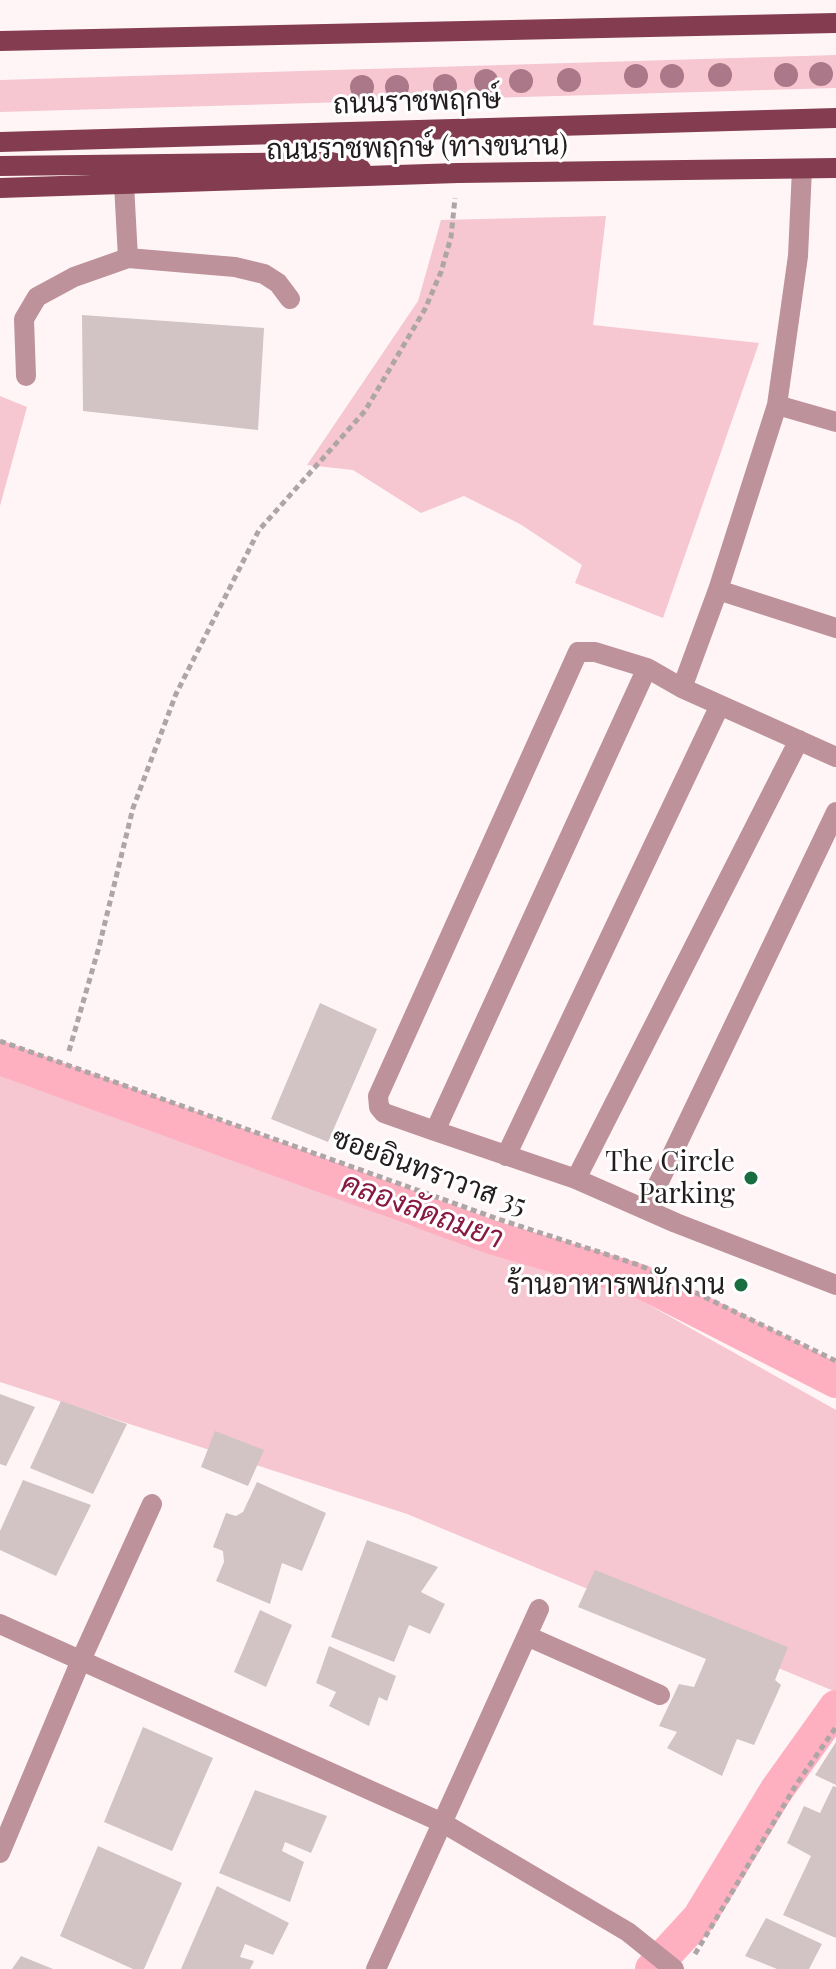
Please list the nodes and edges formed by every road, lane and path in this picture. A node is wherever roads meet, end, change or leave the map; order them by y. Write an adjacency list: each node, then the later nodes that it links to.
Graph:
1 (836, 23): 2 (main road)
2 (0, 41)
3 (836, 118): 4 (main road, ถนนราชพฤกษ์)
4 (0, 142)
5 (0, 166): 9 (main road)
6 (836, 168): 7 (main road, ถนนราชพฤกษ์ (ทางขนาน))
7 (802, 169): 8 (main road, ถนนราชพฤกษ์ (ทางขนาน)); 15 (street)
8 (458, 173): 9 (main road, ถนนราชพฤกษ์ (ทางขนาน)); 26 (path)
9 (384, 175): 10 (main road, ถนนราชพฤกษ์ (ทางขนาน))
10 (124, 184): 11 (main road, ถนนราชพฤกษ์ (ทางขนาน)); 12 (street)
11 (0, 188)
12 (128, 258): 13 (street); 14 (street)
13 (290, 299)
14 (26, 376)
15 (777, 405): 16 (street); 17 (street)
16 (836, 422)
17 (718, 590): 18 (street); 20 (street)
18 (836, 628)
19 (647, 668): 20 (street); 27 (street); 27 (street)
20 (682, 688): 21 (street)
21 (720, 705): 22 (street); 28 (street)
22 (799, 740): 23 (street); 29 (street)
23 (836, 757)
24 (836, 812): 30 (street)
25 (0, 1041): 32 (path, ซอยอินทราวาส 35)
26 (69, 1051)
27 (435, 1131): 28 (street)
28 (506, 1156): 29 (street)
29 (576, 1179): 30 (street)
30 (646, 1209): 31 (street)
31 (836, 1285)
32 (836, 1361)
33 (152, 1504): 37 (street)
34 (539, 1609): 36 (street)
35 (0, 1624): 37 (street)
36 (527, 1636): 38 (street); 40 (street)
37 (81, 1660): 40 (street); 41 (street)
38 (660, 1695)
39 (836, 1727): 42 (path)
40 (443, 1823): 42 (street); 43 (street)
41 (0, 1853)
42 (681, 1965)
43 (376, 1969)

